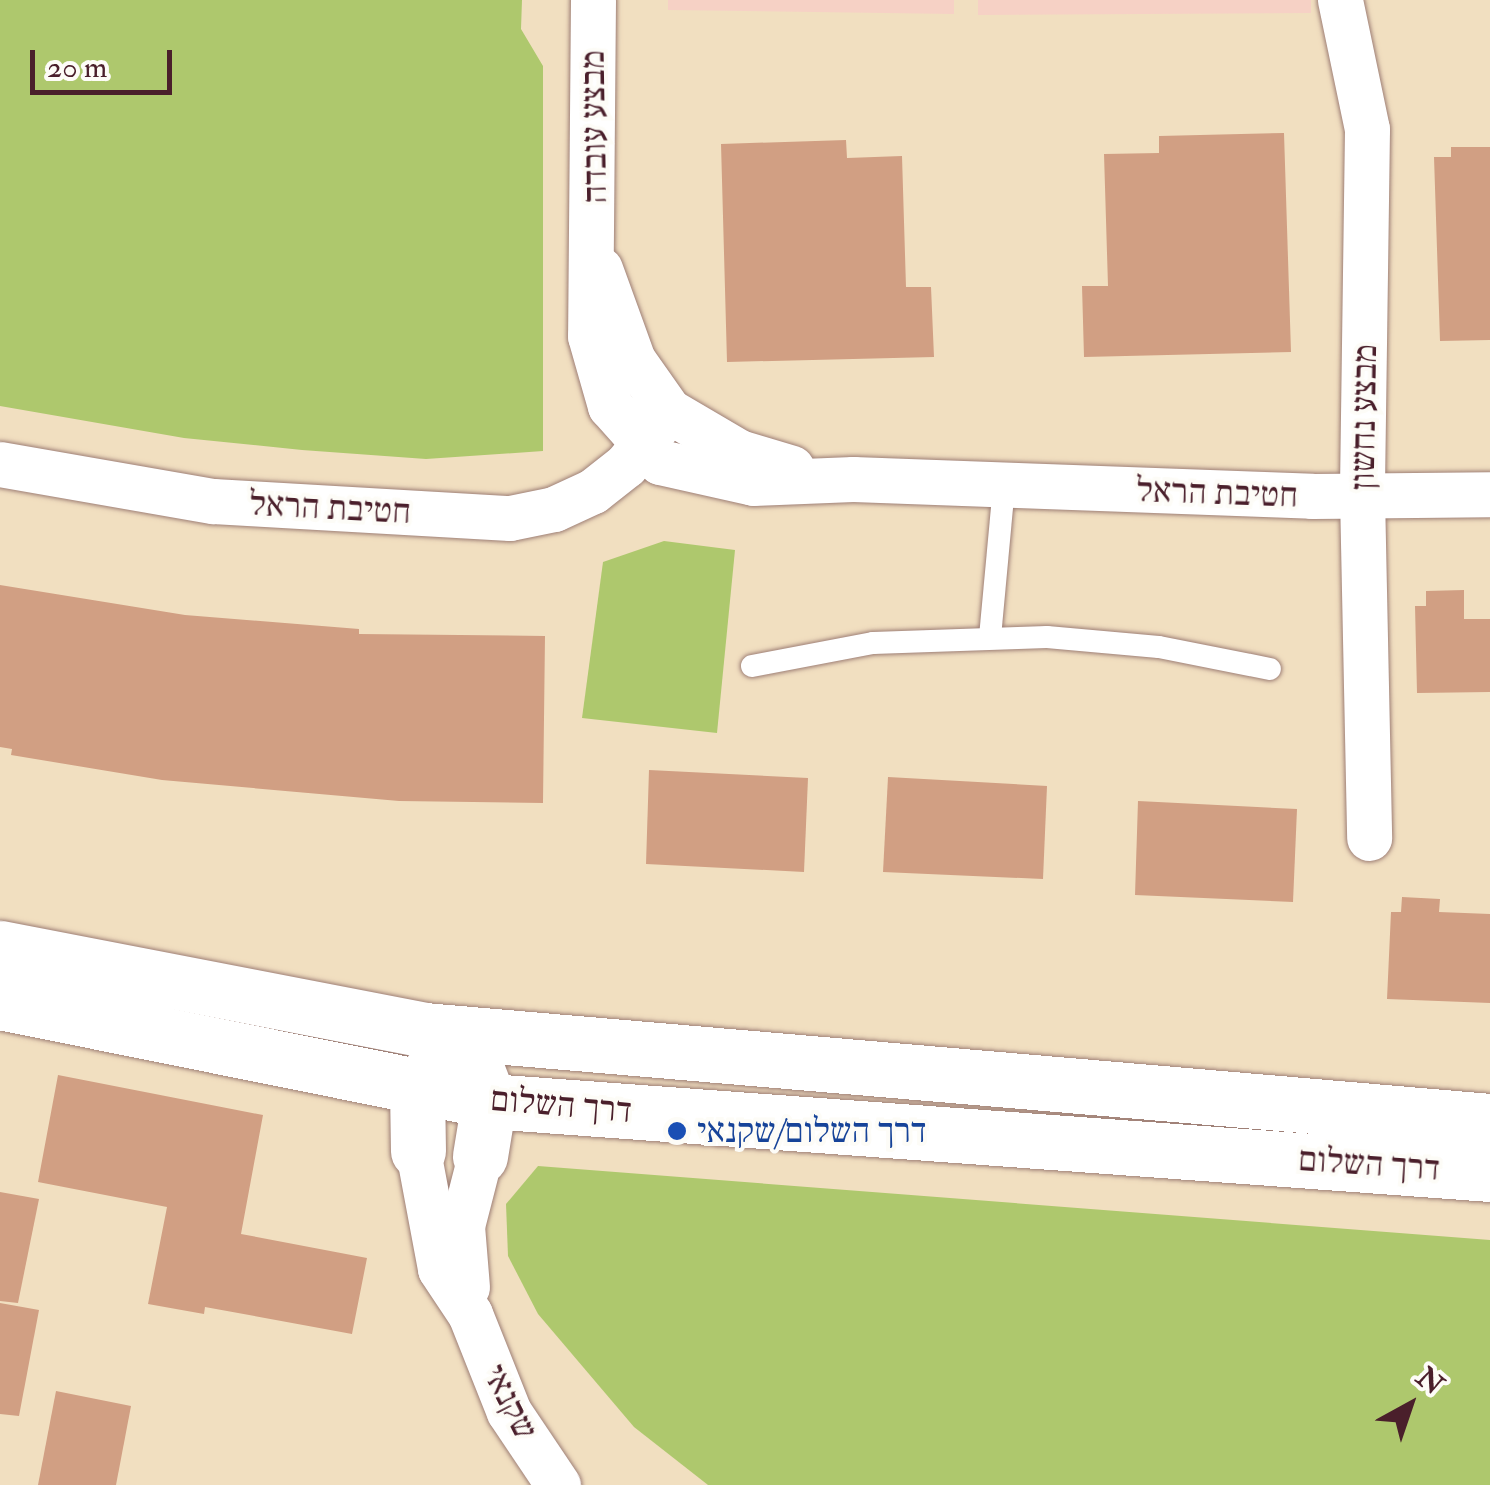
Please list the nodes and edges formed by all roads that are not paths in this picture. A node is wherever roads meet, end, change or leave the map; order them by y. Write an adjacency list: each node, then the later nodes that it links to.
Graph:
1 (593, 0): 3 (street, מבצע עובדה)
2 (1340, 0): 10 (street, מבצע נחשון)
3 (595, 254): 4 (street, מבצע עובדה); 5 (street, מבצע עובדה)
4 (668, 412): 5 (street, חטיבת הראל); 7 (street, חטיבת הראל)
5 (640, 447): 6 (street, חטיבת הראל); 7 (street, חטיבת הראל)
6 (0, 464)
7 (853, 479): 8 (street, חטיבת הראל)
8 (1004, 486): 10 (street, חטיבת הראל); 11 (lane)
9 (1490, 494): 10 (street, חטיבת הראל)
10 (1362, 495): 14 (street, מבצע נחשון)
11 (990, 637): 12 (lane); 13 (lane)
12 (752, 666)
13 (1270, 668)
14 (1368, 838)
15 (0, 948): 17 (street, דרך השלום)
16 (0, 1002): 18 (street, דרך השלום)
17 (463, 1034): 18 (street); 19 (street); 20 (street, דרך השלום)
18 (417, 1087): 19 (street, דרך השלום); 21 (street)
19 (489, 1100): 22 (street); 23 (street, דרך השלום)
20 (1490, 1121)
21 (418, 1151): 24 (street, שקנאי)
22 (480, 1156): 24 (street, שקנאי)
23 (1490, 1174)
24 (470, 1314): 25 (street, שקנאי)
25 (558, 1485)

